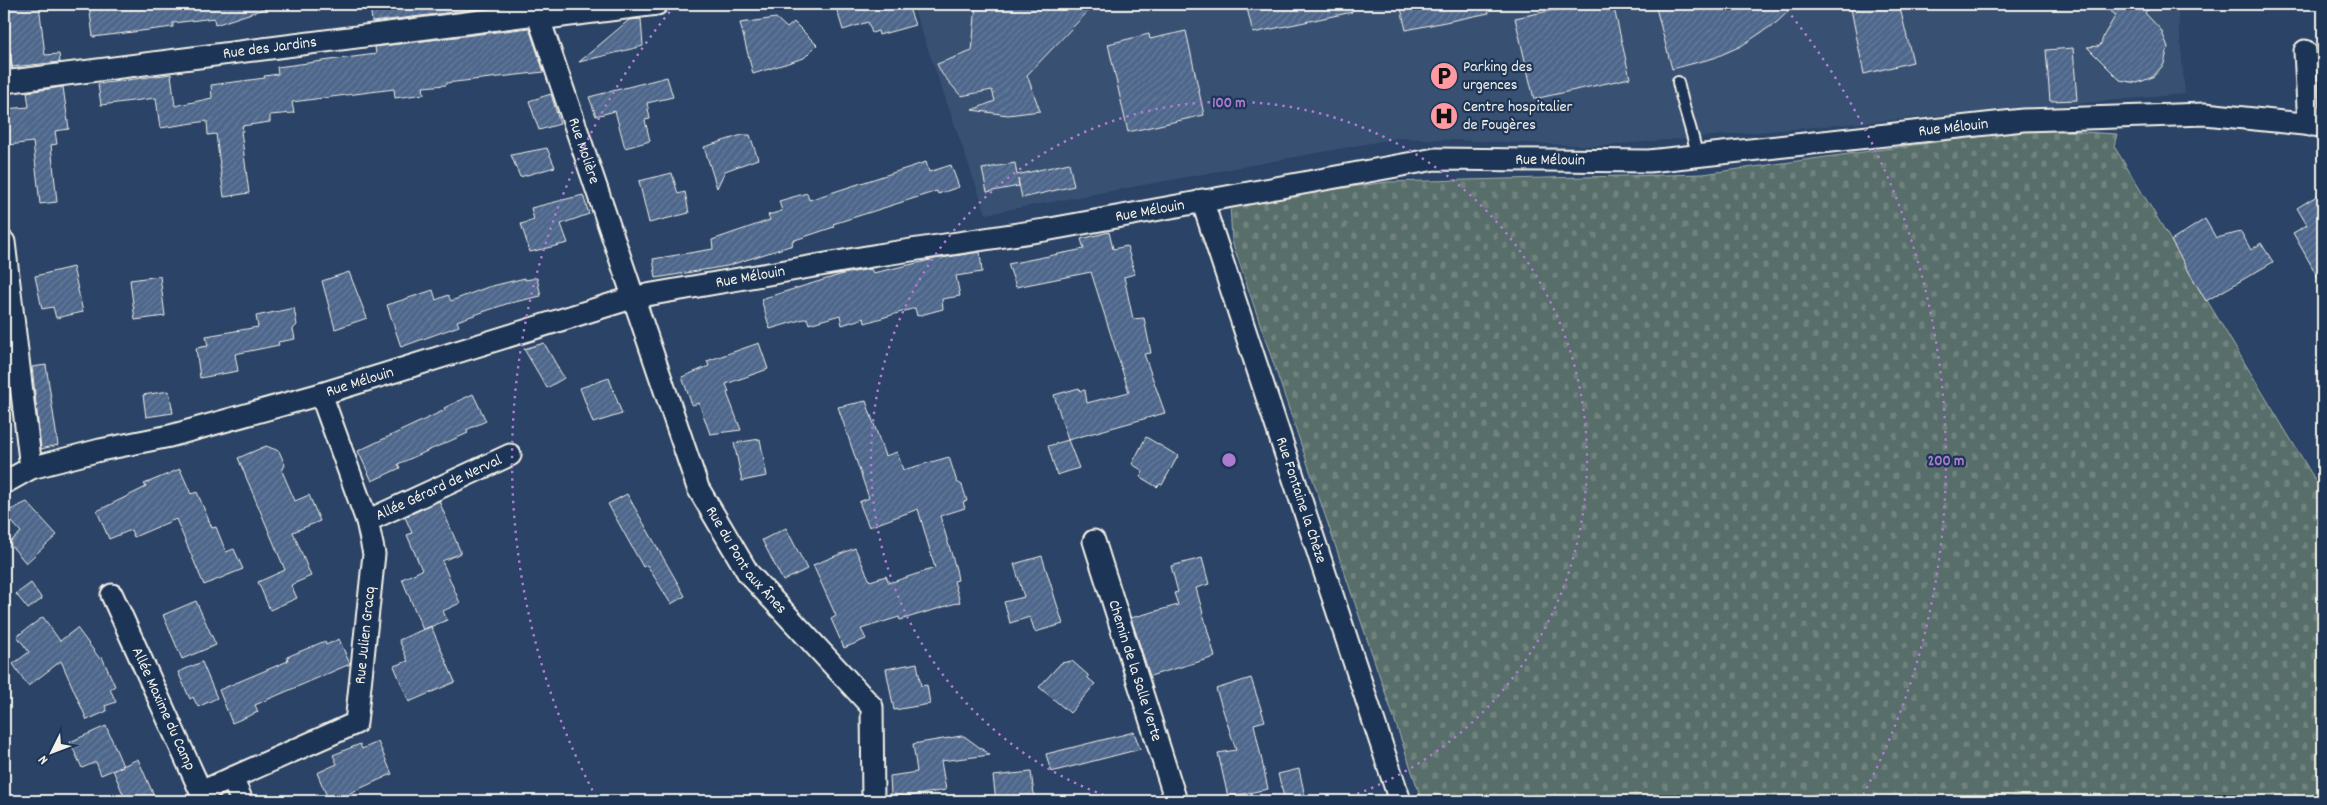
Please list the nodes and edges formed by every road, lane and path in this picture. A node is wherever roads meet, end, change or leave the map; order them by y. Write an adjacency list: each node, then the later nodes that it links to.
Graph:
1 (657, 4): 2 (street, Rue des Jardins)
2 (536, 12): 5 (street, Rue des Jardins); 11 (street, Rue Molière)
3 (2305, 51): 7 (street)
4 (4, 54): 5 (lane)
5 (5, 81)
6 (1678, 82): 8 (lane)
7 (2316, 126): 8 (street, Rue Mélouin)
8 (1697, 155): 9 (street, Rue Mélouin)
9 (1202, 200): 11 (street, Rue Mélouin); 23 (street, Rue Fontaine la Chèze)
10 (4, 242): 14 (street)
11 (635, 297): 12 (street, Rue Mélouin); 21 (street, Rue du Pont aux Ânes)
12 (321, 394): 14 (street, Rue Mélouin); 16 (street, Rue Julien Gracq)
13 (510, 455): 16 (street, Allée Gérard de Nerval)
14 (31, 468): 15 (street, Rue Mélouin)
15 (4, 483)
16 (367, 521): 19 (street, Rue Julien Gracq)
17 (1094, 542): 22 (street, Chemin de la Salle Verte)
18 (112, 595): 19 (street, Allée Maxime du Camp)
19 (232, 778): 20 (street)
20 (242, 801)
21 (873, 801)
22 (1176, 801)
23 (1400, 801)

